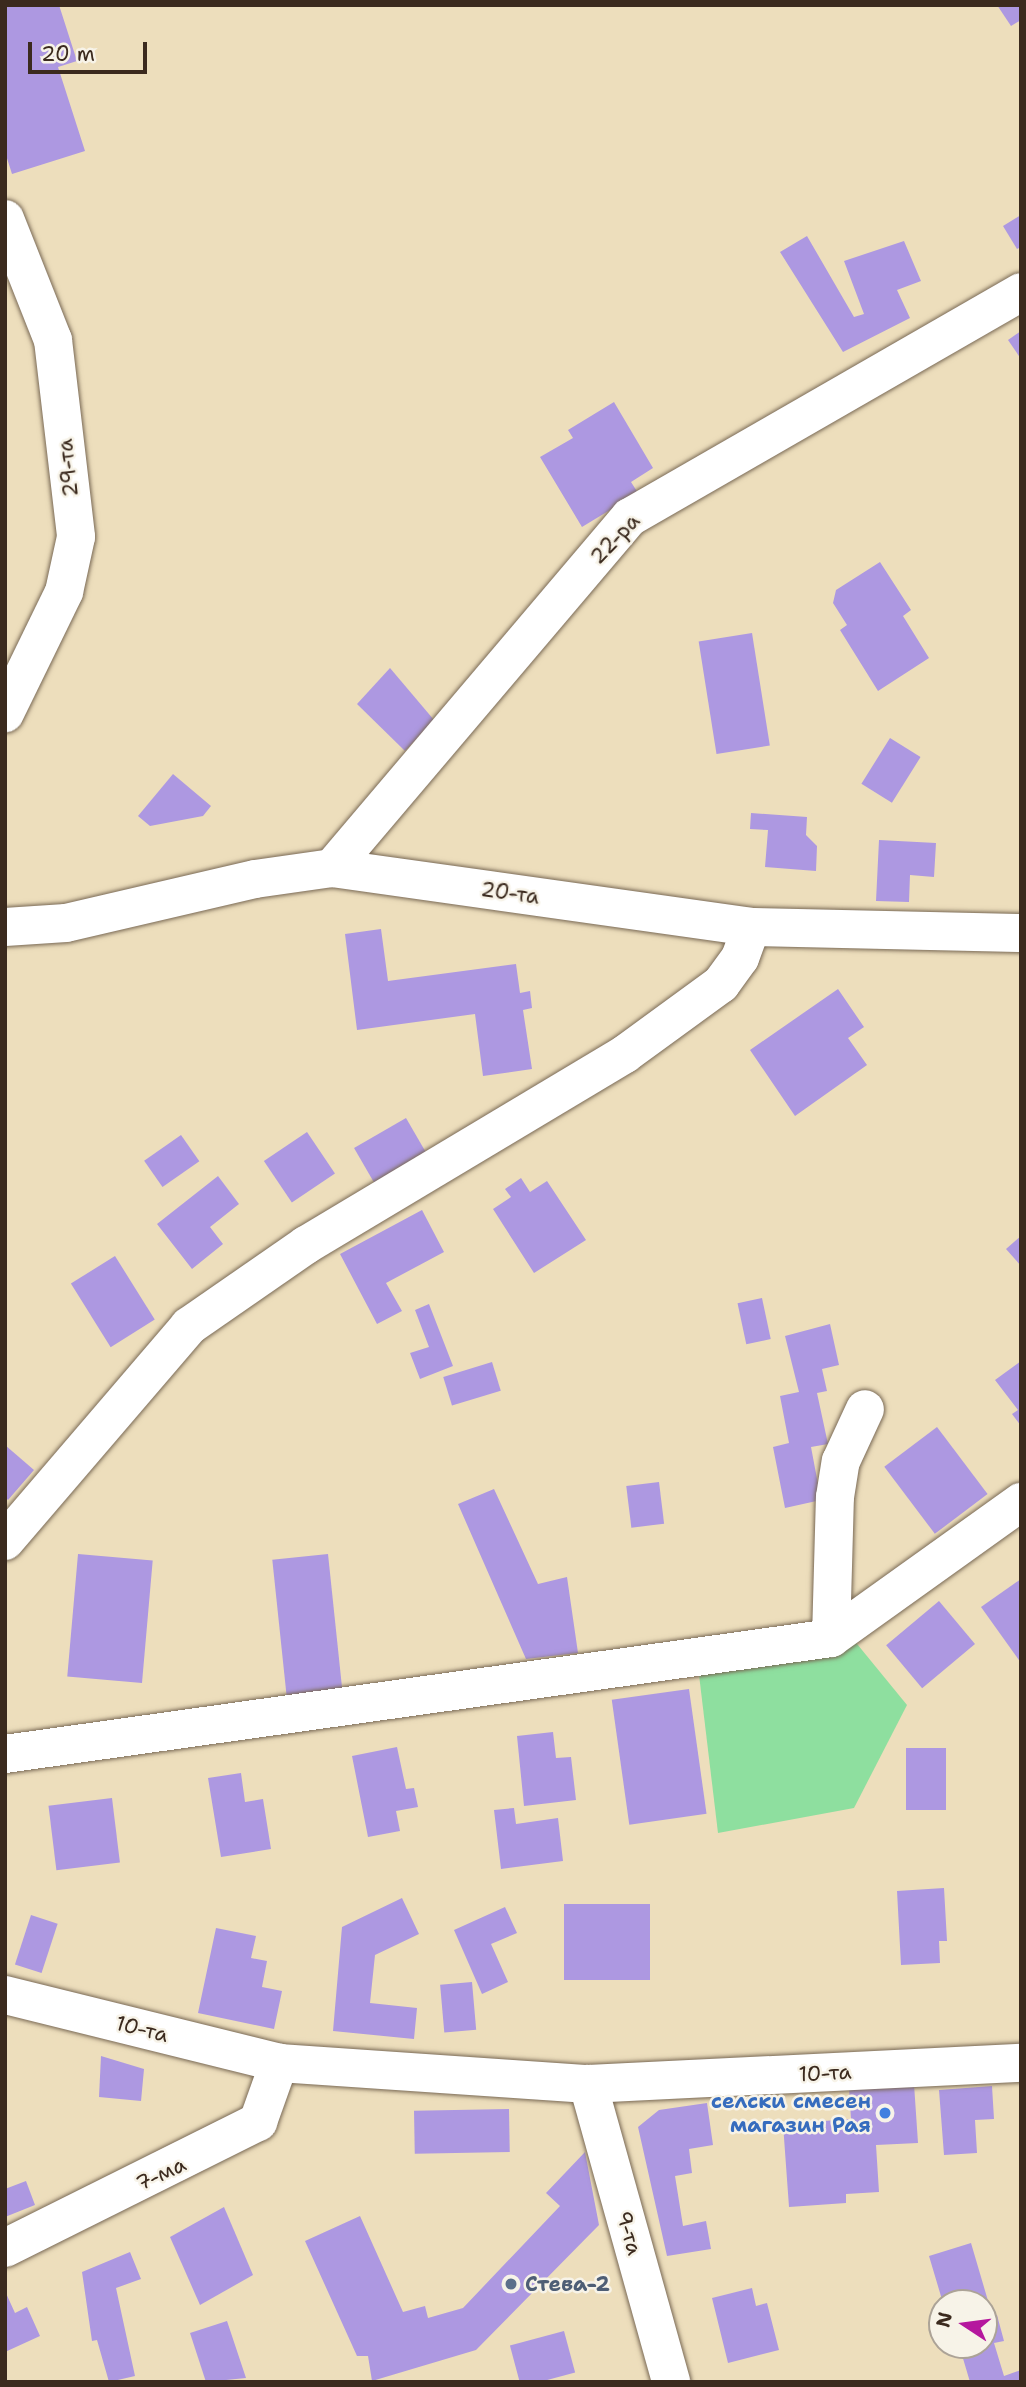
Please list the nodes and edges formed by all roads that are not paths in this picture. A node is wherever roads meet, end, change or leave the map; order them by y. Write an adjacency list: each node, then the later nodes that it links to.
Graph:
1 (5, 219): 3 (street, 29-та)
2 (1021, 292): 4 (street, 22-ра)
3 (5, 713)
4 (332, 869): 5 (street, 20-та); 6 (street, 20-та)
5 (751, 927): 7 (street, 20-та); 10 (street)
6 (5, 928)
7 (1021, 933)
8 (865, 1409): 11 (street)
9 (1021, 1502): 11 (street)
10 (5, 1541)
11 (831, 1638): 12 (street)
12 (5, 1754)
13 (5, 1995): 14 (street, 10-та)
14 (279, 2063): 16 (street, 10-та); 17 (street, 7-ма)
15 (1021, 2063): 16 (street, 10-та)
16 (588, 2084): 18 (street, 9-та)
17 (5, 2248)
18 (671, 2382)

